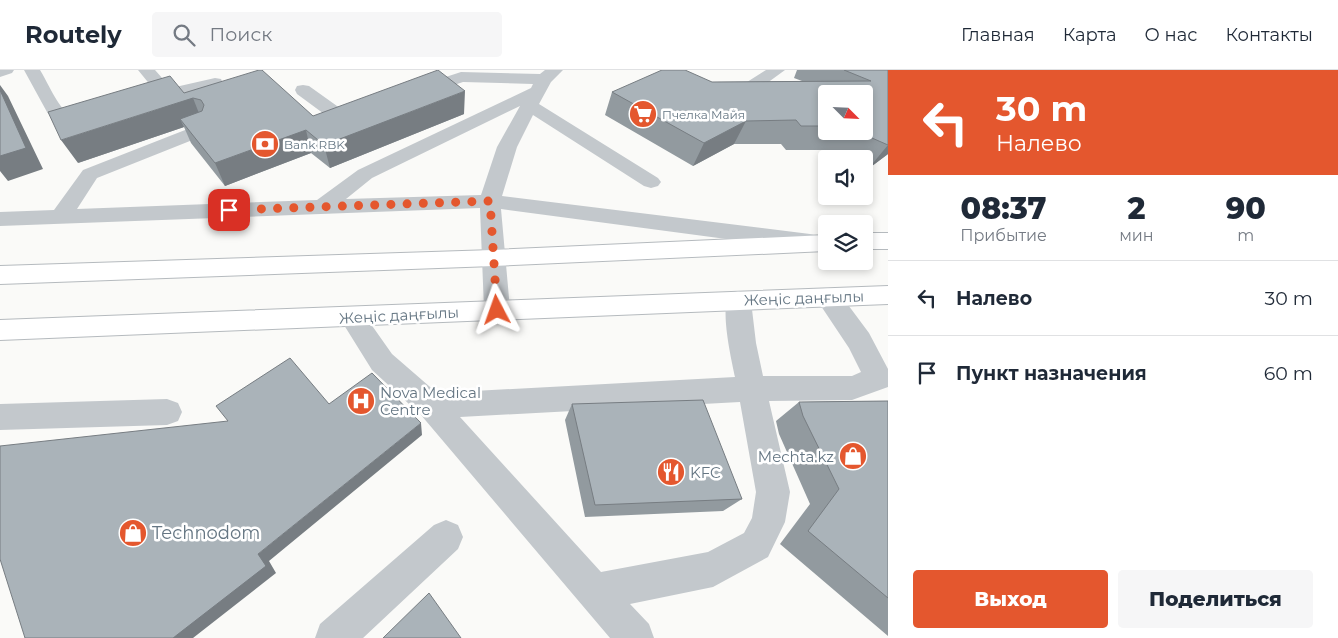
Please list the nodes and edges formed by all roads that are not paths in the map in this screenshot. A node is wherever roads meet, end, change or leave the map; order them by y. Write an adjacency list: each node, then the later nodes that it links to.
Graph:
1 (6, 70): 6 (street)
2 (32, 70): 16 (street)
3 (146, 70): 12 (street)
4 (479, 70): 7 (street)
5 (777, 70): 11 (street)
6 (0, 72)
7 (461, 77): 9 (street); 13 (street)
8 (215, 83): 12 (street)
9 (541, 87): 18 (street); 19 (street); 20 (street)
10 (303, 90): 15 (street)
11 (742, 93)
12 (167, 94): 14 (street)
13 (396, 99)
14 (132, 106)
15 (378, 106)
16 (108, 114)
17 (202, 129): 21 (street)
18 (651, 182)
19 (490, 201): 20 (street); 25 (street); 27 (street)
20 (322, 207): 21 (street)
21 (60, 217): 22 (street)
22 (0, 219)
23 (873, 241): 24 (main road)
24 (888, 241)
25 (818, 243)
26 (818, 243): 27 (main road)
27 (493, 258): 28 (main road); 32 (street)
28 (0, 275)
29 (888, 295): 30 (main road, Жеңіс даңғылы)
30 (828, 297): 31 (main road, Жеңіс даңғылы); 35 (street)
31 (738, 300): 32 (main road, Жеңіс даңғылы); 35 (street)
32 (497, 310): 33 (main road, Жеңіс даңғылы)
33 (352, 318): 34 (main road, Жеңіс даңғылы); 36 (street)
34 (0, 330)
35 (750, 389): 36 (street); 40 (street)
36 (431, 406): 40 (street)
37 (167, 412): 38 (street)
38 (0, 417)
39 (446, 537): 41 (street)
40 (595, 592): 42 (street)
41 (334, 638)
42 (635, 638)

